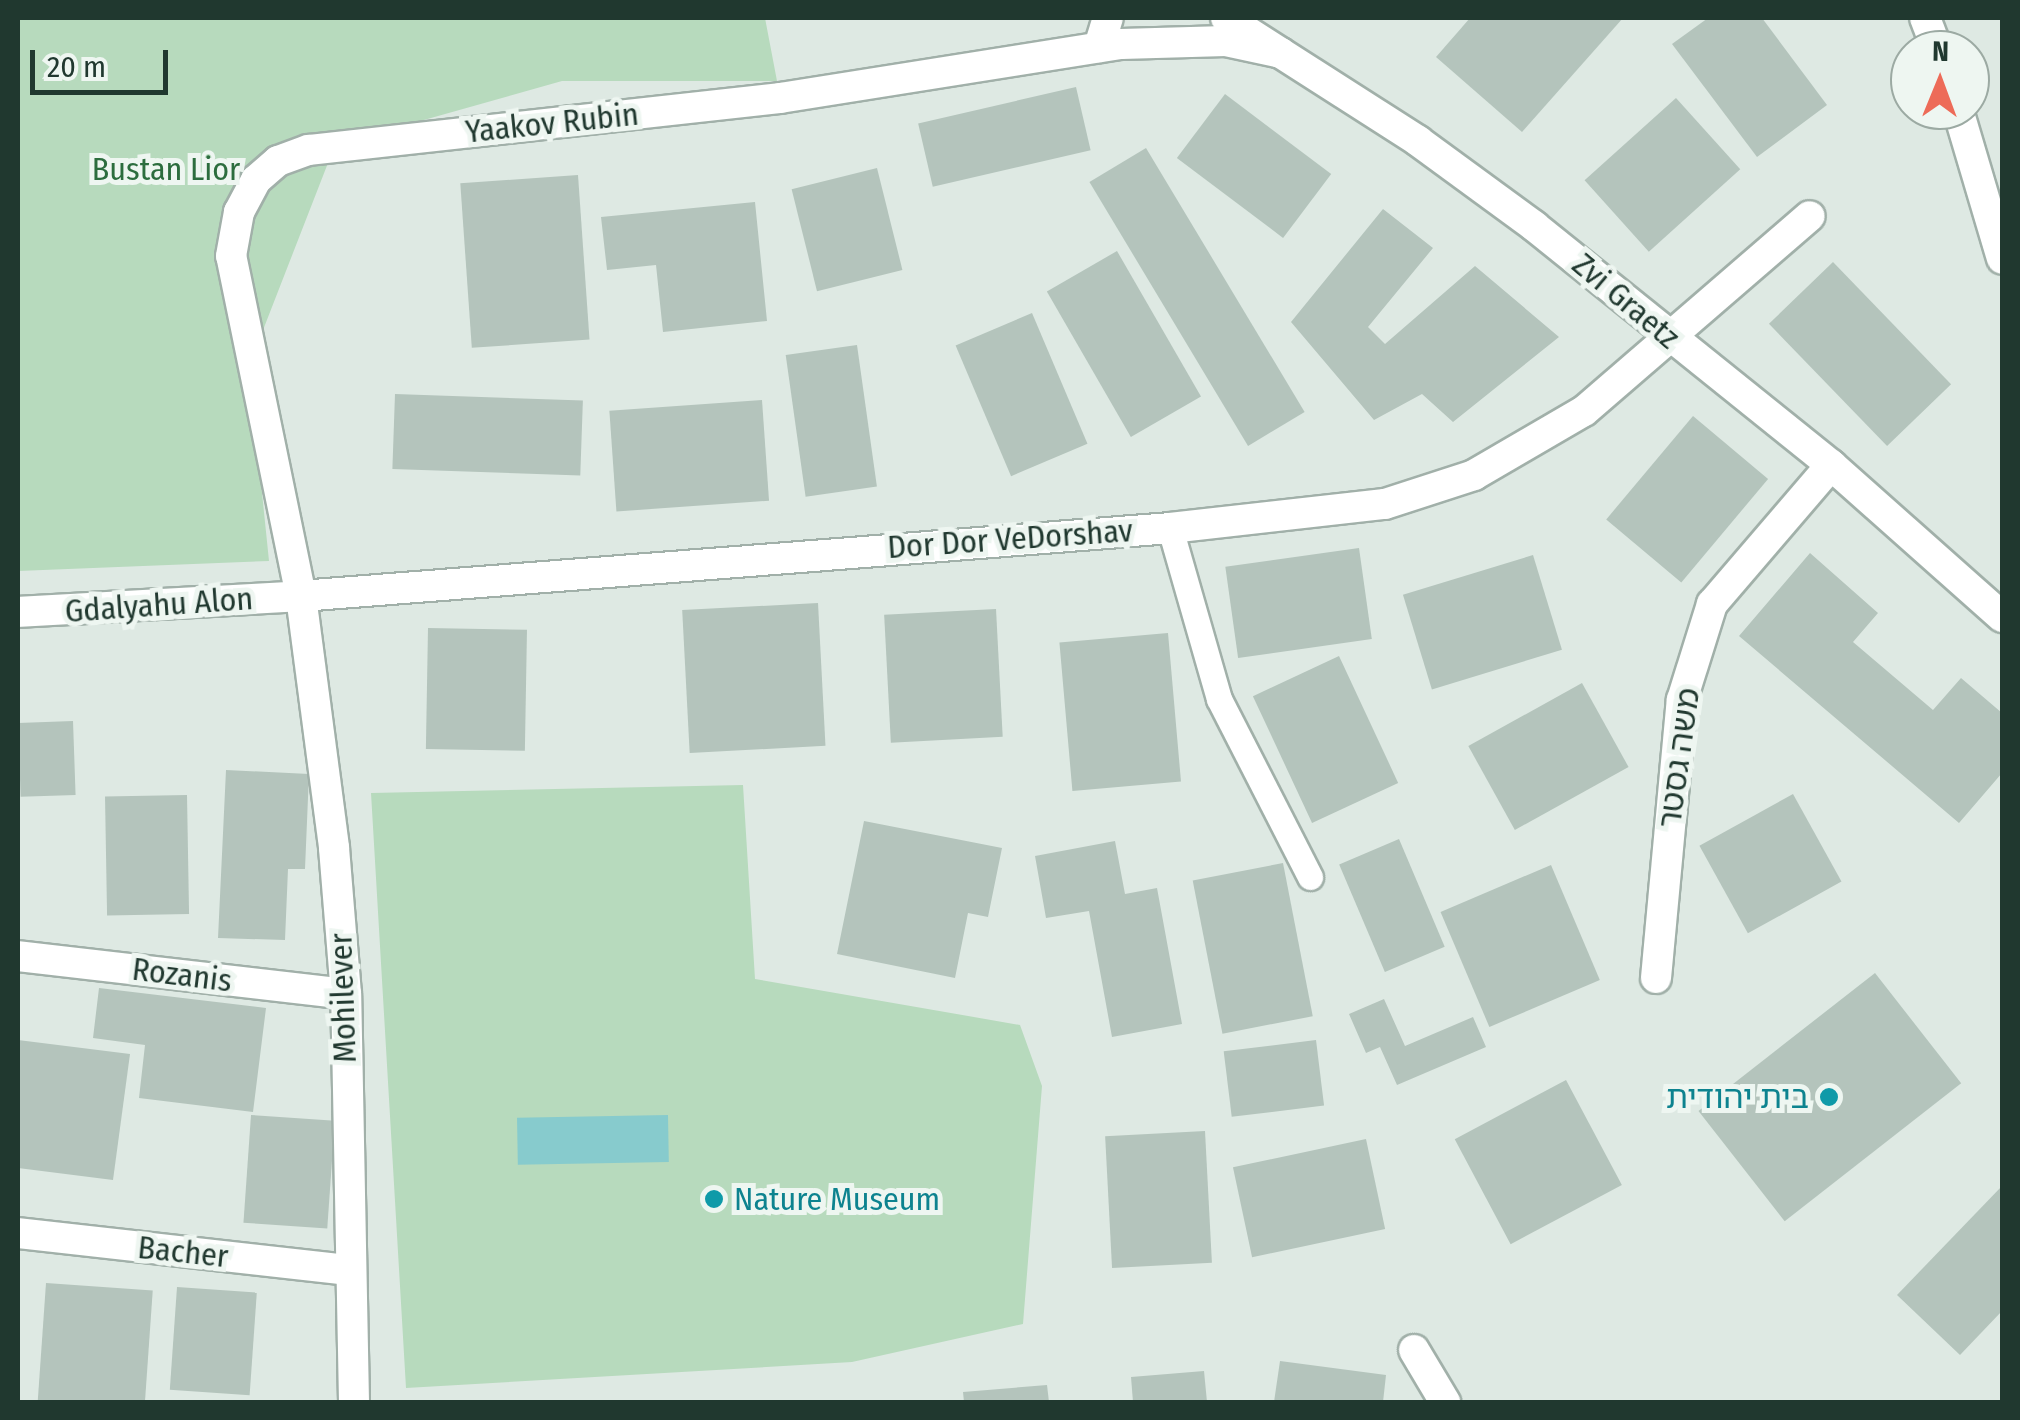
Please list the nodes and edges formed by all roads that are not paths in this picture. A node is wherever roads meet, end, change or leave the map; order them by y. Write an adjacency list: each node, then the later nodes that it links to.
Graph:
1 (1108, 18): 3 (street)
2 (1226, 18): 4 (street, Zvi Graetz)
3 (1098, 47): 4 (street, Yaakov Rubin); 11 (street, Yaakov Rubin)
4 (1280, 53): 8 (street, Zvi Graetz)
5 (1964, 130): 7 (street)
6 (1810, 216): 8 (street, Dor Dor VeDorshav)
7 (2002, 259)
8 (1671, 340): 9 (street, Zvi Graetz); 10 (street, Dor Dor VeDorshav)
9 (1831, 465): 13 (street, Zvi Graetz); 16 (street, משה גסטר)
10 (1170, 528): 11 (street, Dor Dor VeDorshav); 14 (lane)
11 (302, 596): 12 (street, Gdalyahu Alon); 17 (street, Mohilever)
12 (18, 612)
13 (2002, 617)
14 (1310, 878)
15 (18, 956): 17 (street, Rozanis)
16 (1656, 978)
17 (346, 994): 19 (street, Mohilever)
18 (18, 1233): 19 (street, Bacher)
19 (348, 1270): 21 (street, Mohilever)
20 (1414, 1350): 22 (street)
21 (354, 1402)
22 (1446, 1402)

